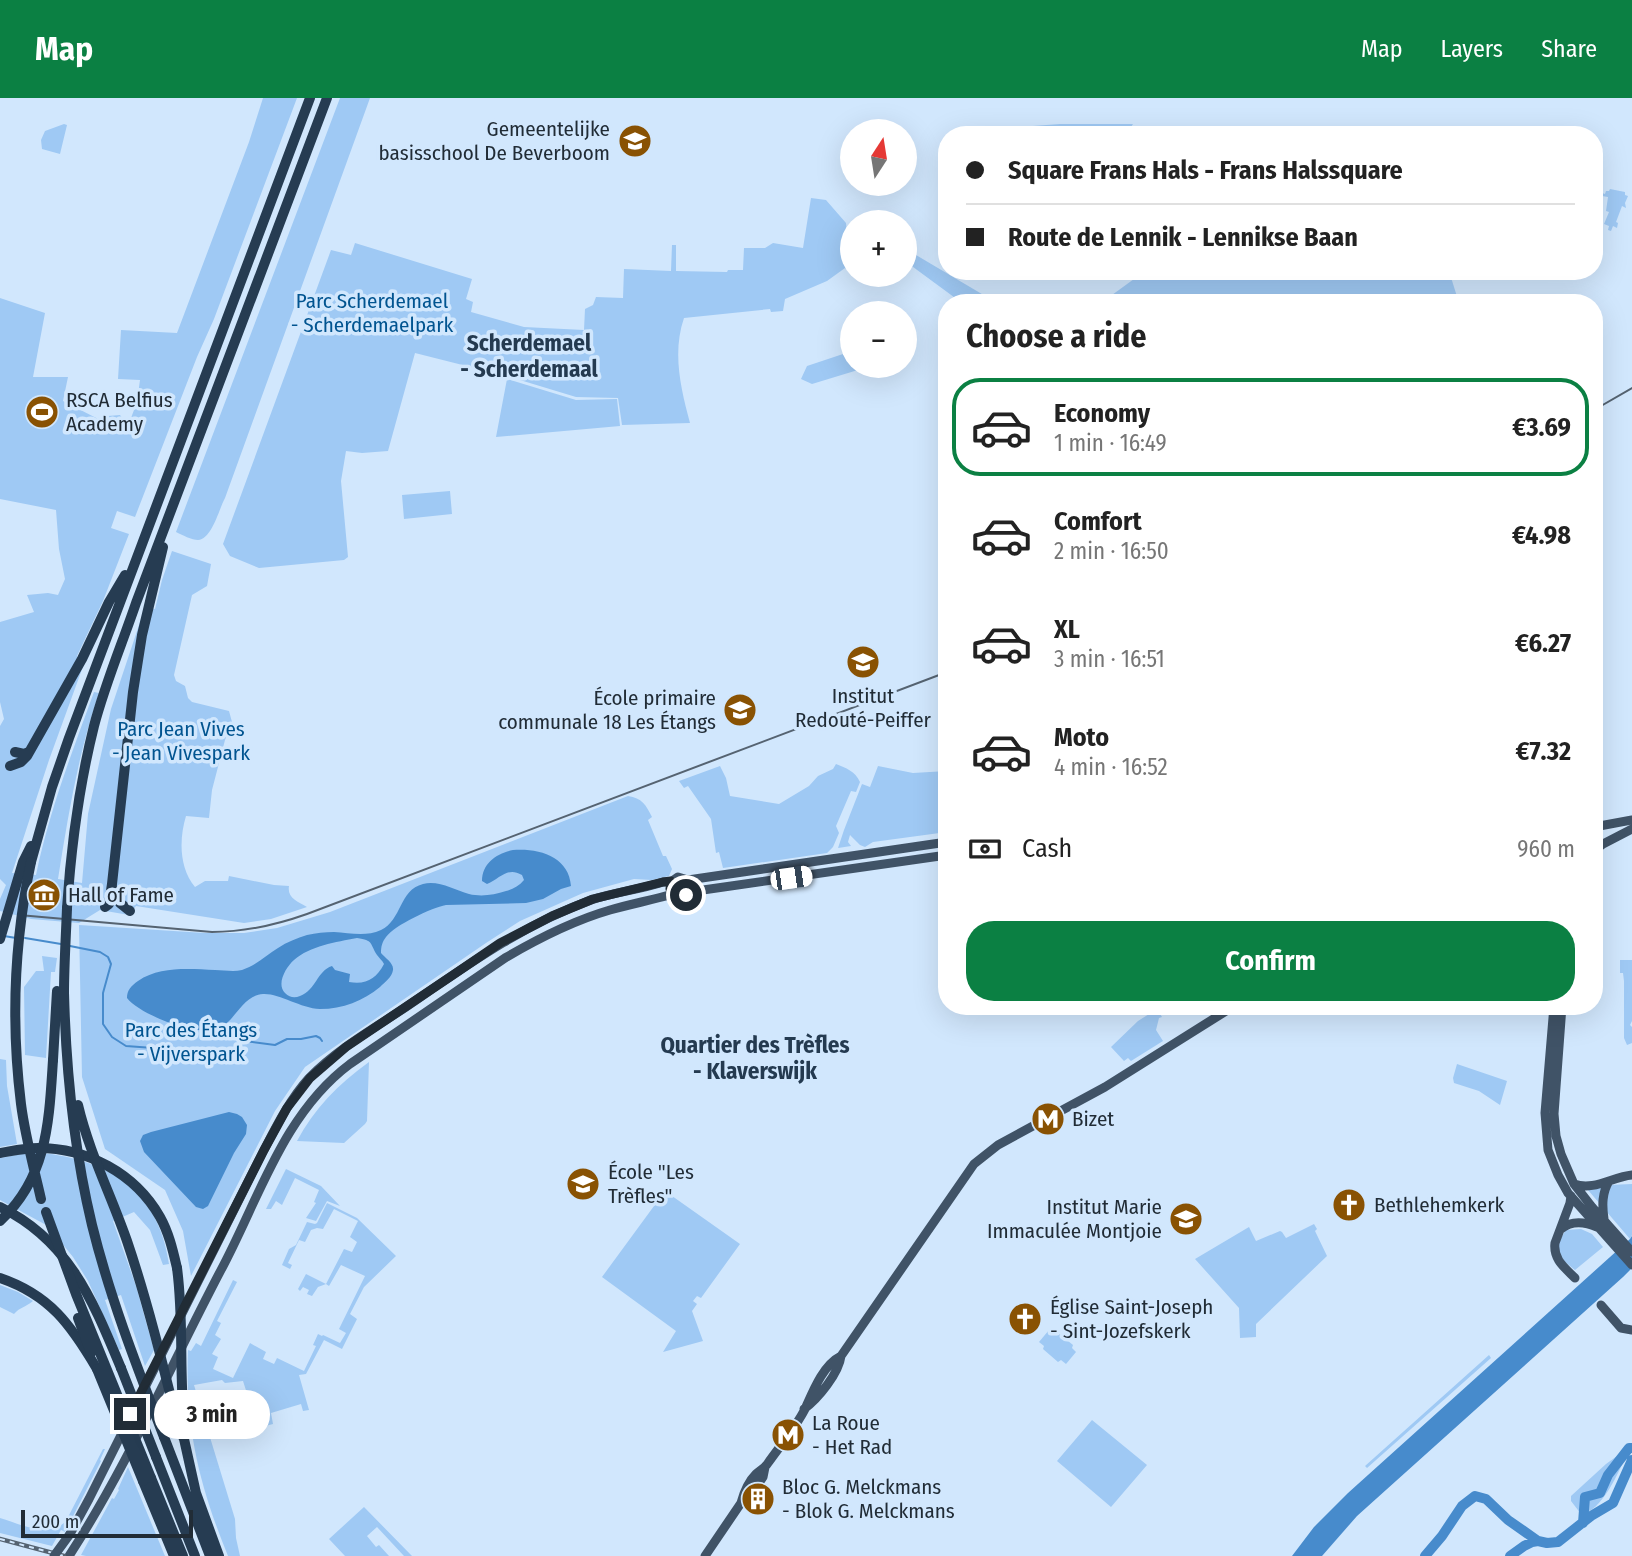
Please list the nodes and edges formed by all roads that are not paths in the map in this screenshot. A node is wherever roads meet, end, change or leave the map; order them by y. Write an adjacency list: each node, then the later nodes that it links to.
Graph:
1 (310, 98): 4 (highway)
2 (327, 98): 3 (highway)
3 (167, 524): 17 (highway); 21 (highway)
4 (142, 545): 6 (highway); 14 (highway)
5 (15, 752): 6 (highway)
6 (29, 752): 7 (highway)
7 (10, 766)
8 (1632, 820): 9 (main road)
9 (1603, 825)
10 (1632, 830): 12 (main road)
11 (938, 843): 15 (main road)
12 (1603, 844)
13 (938, 856): 18 (main road)
14 (27, 862): 23 (highway); 37 (highway, bridge)
15 (688, 880): 16 (main road); 18 (main road)
16 (671, 881): 19 (main road); 30 (main road)
17 (112, 884): 20 (highway); 22 (highway)
18 (689, 892): 19 (main road)
19 (673, 894): 33 (main road)
20 (105, 907)
21 (67, 908): 27 (highway, bridge); 39 (highway, bridge)
22 (130, 911)
23 (0, 939)
24 (1220, 1015): 58 (main road)
25 (1553, 1015): 35 (main road)
26 (1561, 1015): 32 (main road)
27 (70, 1085): 49 (highway, bridge); 56 (highway, bridge)
28 (0, 1153): 49 (highway, bridge)
29 (1632, 1175): 31 (main road)
30 (248, 1181): 33 (main road); 34 (main road)
31 (1609, 1181): 32 (main road); 40 (main road)
32 (1574, 1184): 40 (main road)
33 (261, 1188): 36 (main road)
34 (243, 1191): 36 (main road); 51 (main road, bridge)
35 (1571, 1196): 40 (main road); 41 (main road)
36 (256, 1198): 52 (main road)
37 (41, 1199): 48 (highway, bridge); 50 (highway, bridge)
38 (0, 1207): 55 (highway, bridge)
39 (0, 1221)
40 (1602, 1227): 41 (main road); 42 (main road); 43 (main road)
41 (1560, 1230): 45 (main road)
42 (1632, 1252)
43 (1632, 1265)
44 (0, 1278): 48 (highway, bridge)
45 (1575, 1278)
46 (1601, 1305): 47 (main road)
47 (1632, 1330)
48 (97, 1369): 50 (highway, bridge)
49 (181, 1421): 57 (highway)
50 (147, 1480): 53 (highway); 54 (highway)
51 (54, 1556)
52 (69, 1556)
53 (174, 1556)
54 (183, 1556)
55 (195, 1556)
56 (210, 1556)
57 (219, 1556)
58 (705, 1556)

